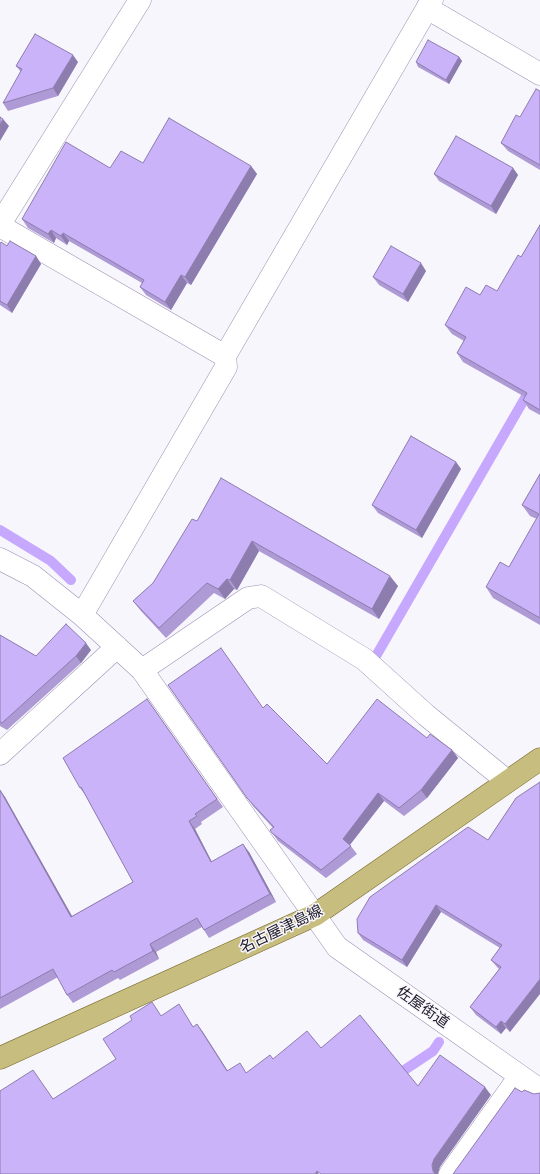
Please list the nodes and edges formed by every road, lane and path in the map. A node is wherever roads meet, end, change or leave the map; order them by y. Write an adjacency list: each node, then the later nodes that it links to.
1 (140, 0): 4 (street)
2 (429, 4): 3 (street); 5 (street)
3 (540, 74)
4 (0, 225): 5 (street)
5 (225, 356): 7 (street)
6 (0, 559): 7 (street, 佐屋街道)
7 (82, 615): 8 (street, 佐屋街道)
8 (117, 647): 9 (street, 佐屋街道); 10 (street)
9 (142, 670): 12 (street); 13 (street, 佐屋街道)
10 (0, 754)
11 (540, 759): 12 (main road, 名古屋津島線)
12 (508, 781): 13 (main road, 名古屋津島線)
13 (315, 915): 14 (main road, 名古屋津島線); 15 (street, 佐屋街道)
14 (0, 1058)
15 (520, 1076): 16 (street, 佐屋街道); 17 (street)
16 (540, 1090)
17 (450, 1174)

